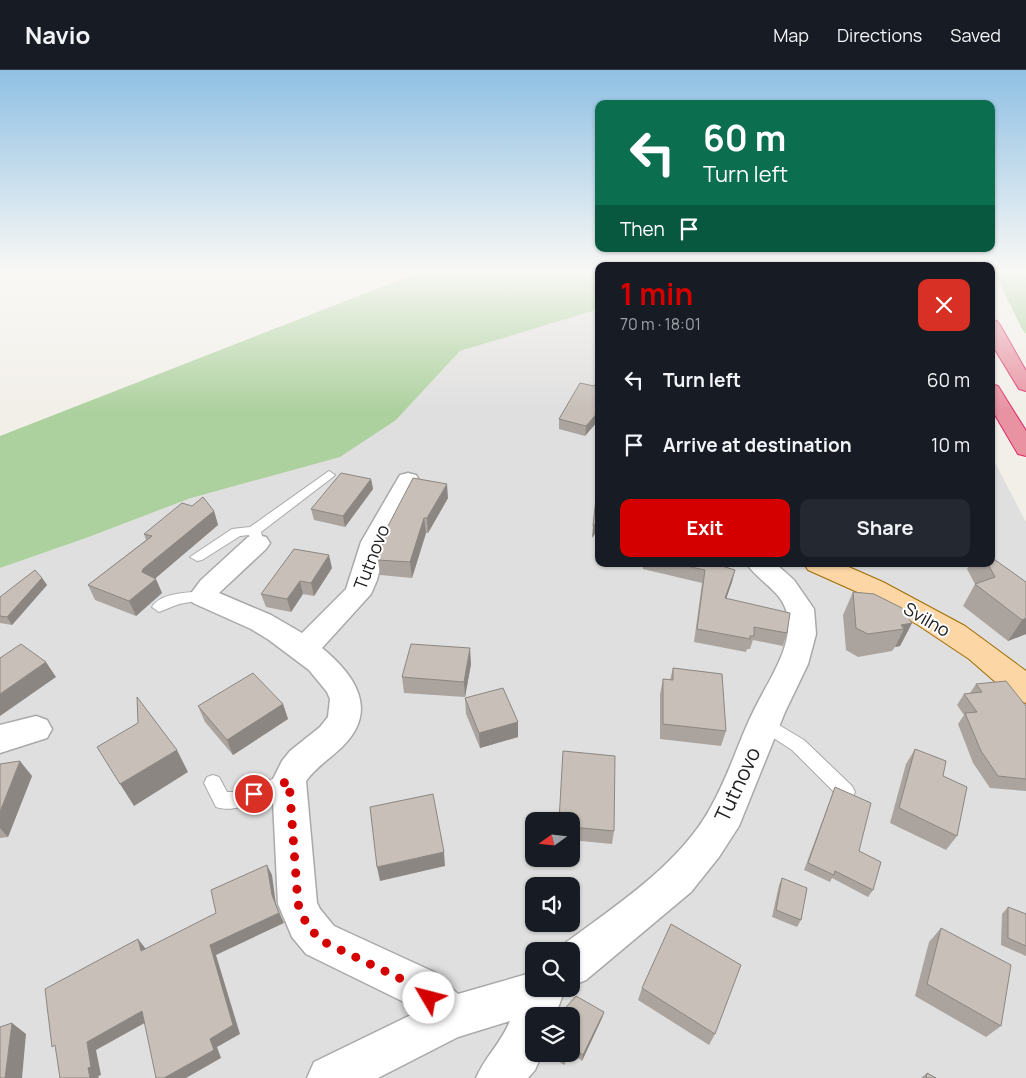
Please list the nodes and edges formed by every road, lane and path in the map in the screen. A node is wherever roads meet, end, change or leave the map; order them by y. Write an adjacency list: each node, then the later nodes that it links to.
1 (995, 333): 2 (highway)
2 (1026, 385)
3 (995, 397): 4 (highway)
4 (1026, 449)
5 (329, 475): 7 (lane)
6 (408, 480): 13 (street, Tutnovo)
7 (255, 537): 8 (lane); 11 (street)
8 (197, 558)
9 (763, 567): 15 (street, Tutnovo)
10 (828, 567): 14 (main road, Svilno)
11 (203, 596): 12 (lane); 13 (street)
12 (159, 607)
13 (304, 649): 18 (street)
14 (1026, 690)
15 (764, 723): 20 (lane); 21 (street, Tutnovo)
16 (36, 729): 17 (street)
17 (0, 739)
18 (289, 781): 19 (lane); 24 (street)
19 (213, 783)
20 (846, 792)
21 (580, 959)
22 (525, 991): 24 (street, Tutnovo)
23 (546, 997): 26 (street)
24 (451, 1018): 25 (street, Tutnovo)
25 (330, 1078)
26 (499, 1078)

